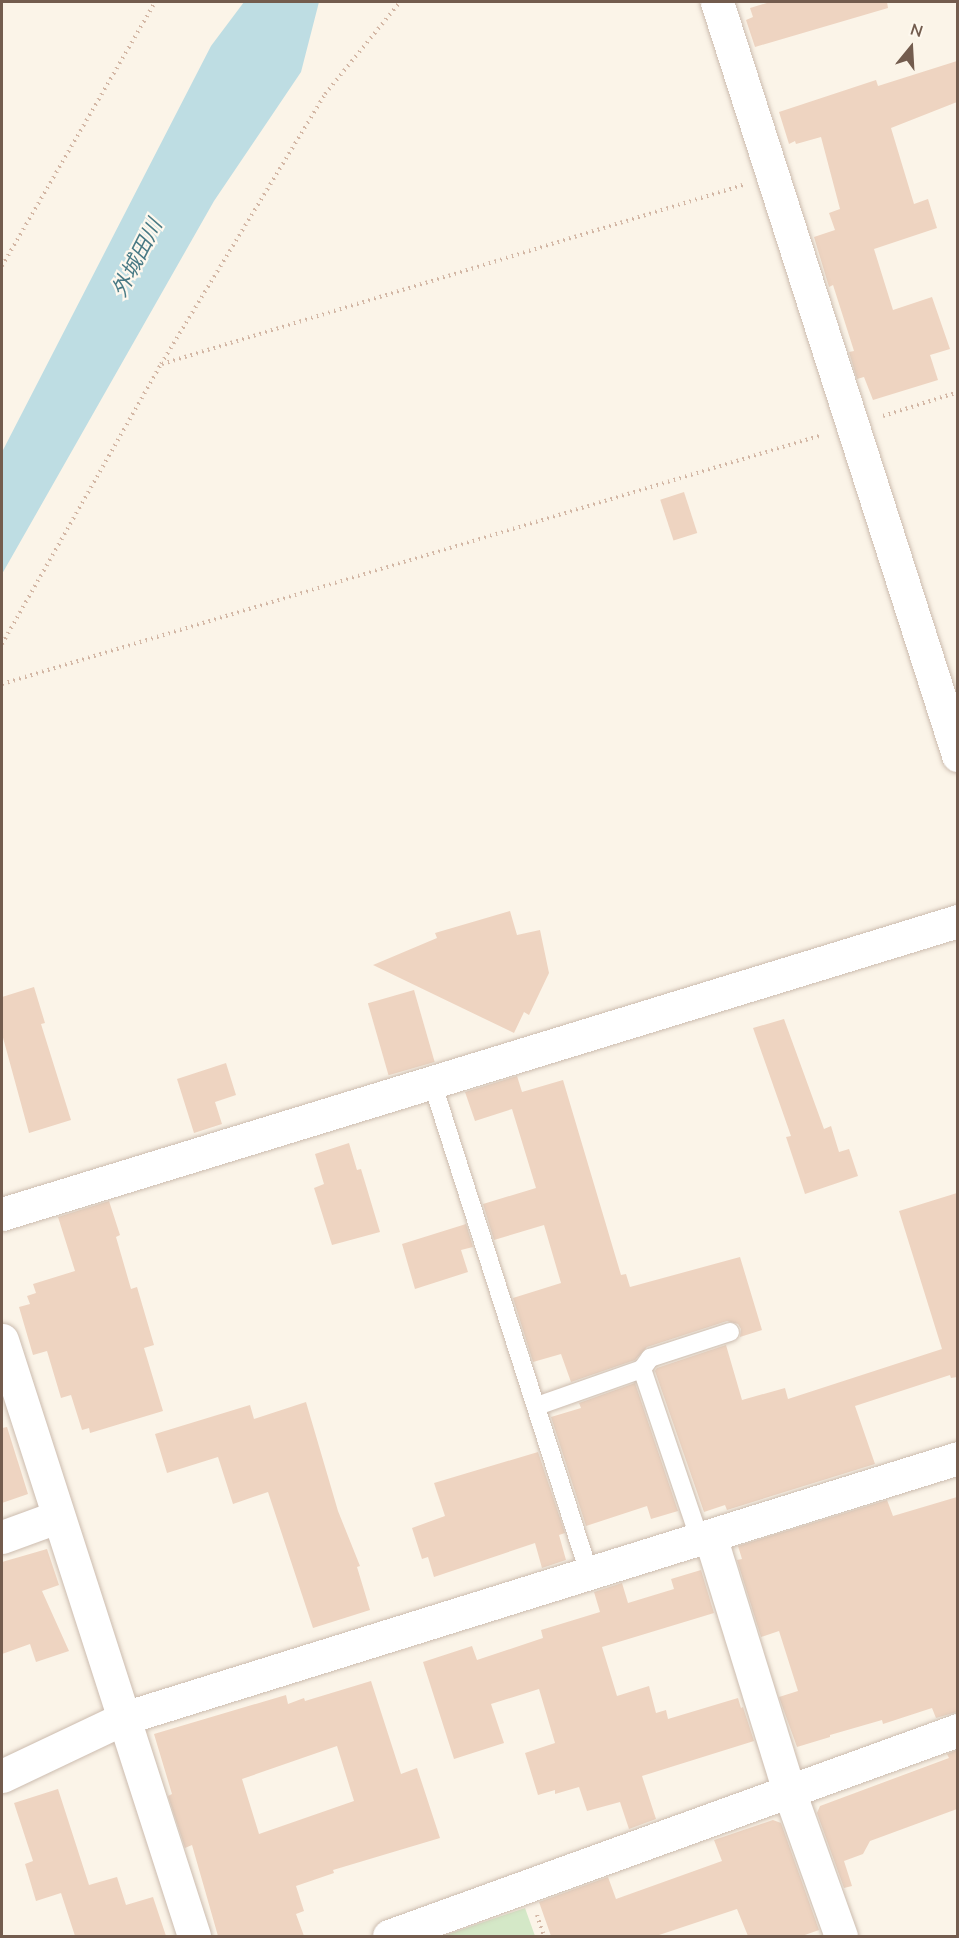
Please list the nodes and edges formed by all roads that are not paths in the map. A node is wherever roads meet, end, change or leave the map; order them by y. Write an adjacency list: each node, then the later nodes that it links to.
1 (717, 2): 2 (street)
2 (957, 755)
3 (957, 921): 4 (street)
4 (432, 1082): 5 (street); 9 (lane)
5 (2, 1214)
6 (730, 1332): 8 (lane)
7 (2, 1340): 11 (street)
8 (642, 1369): 9 (lane); 13 (lane)
9 (537, 1406): 14 (lane)
10 (957, 1458): 13 (street)
11 (57, 1516): 12 (street); 15 (street)
12 (2, 1537)
13 (705, 1538): 14 (street); 18 (street)
14 (590, 1573): 15 (street)
15 (124, 1718): 17 (street); 19 (street)
16 (957, 1730): 18 (street)
17 (2, 1776)
18 (789, 1791): 20 (street); 21 (street)
19 (194, 1936)
20 (389, 1936)
21 (842, 1936)

